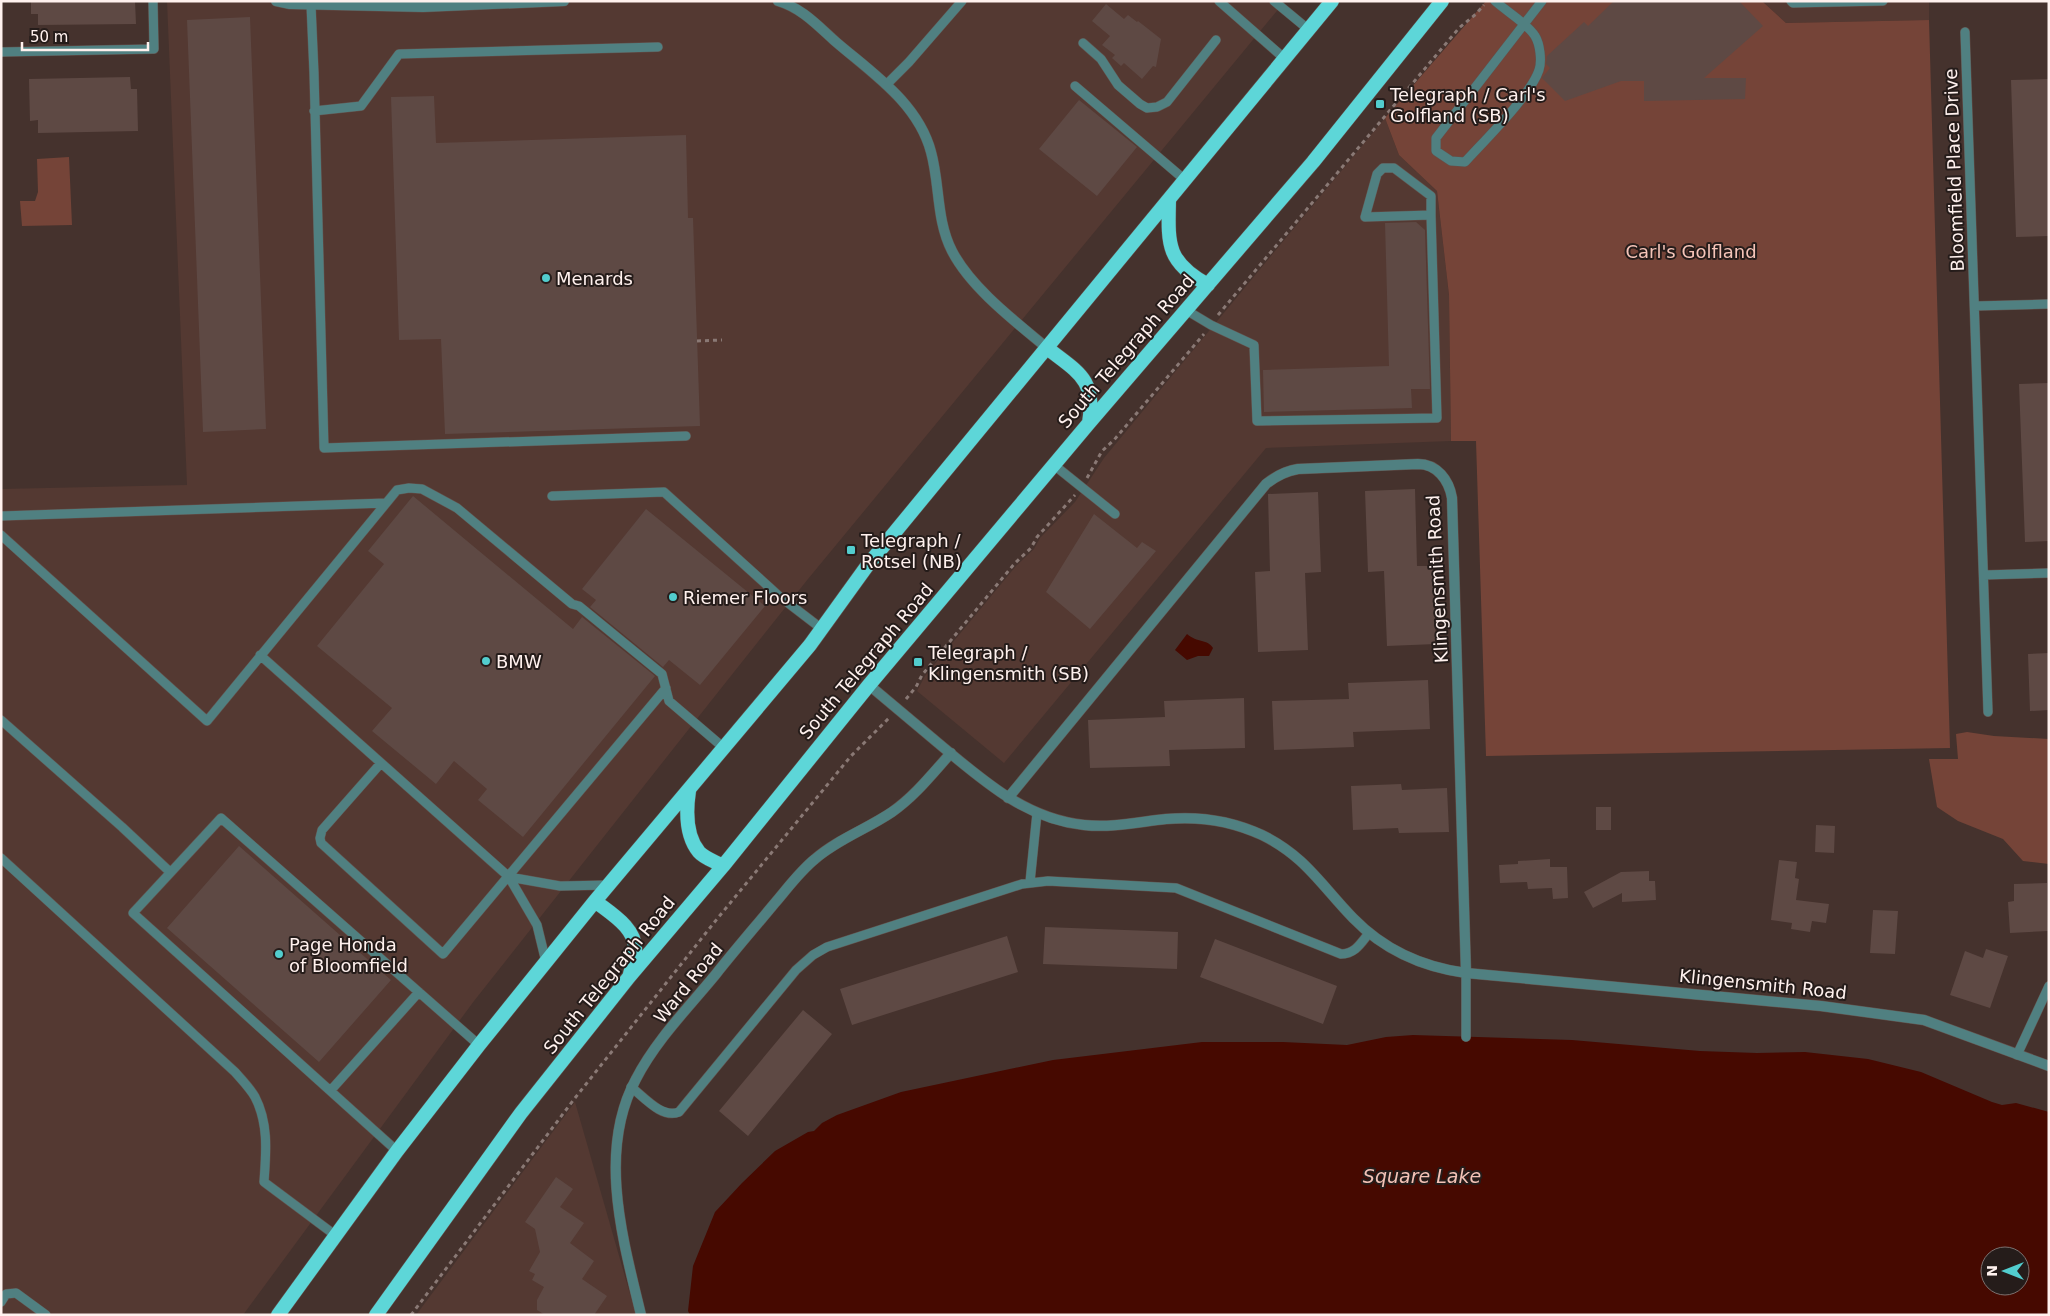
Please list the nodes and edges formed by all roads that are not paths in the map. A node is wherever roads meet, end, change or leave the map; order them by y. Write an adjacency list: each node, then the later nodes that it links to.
1 (153, 1): 21 (lane)
2 (276, 1): 14 (street)
3 (564, 1): 14 (street)
4 (778, 1): 23 (street)
5 (962, 1): 23 (lane)
6 (1219, 1): 22 (lane)
7 (1274, 1): 16 (lane)
8 (1332, 1): 16 (highway)
9 (1442, 1): 29 (highway, South Telegraph Road)
10 (1494, 1): 15 (lane)
11 (1542, 1): 15 (lane)
12 (1791, 1): 13 (lane)
13 (1883, 1)
14 (311, 5): 25 (lane)
15 (1523, 24): 15 (lane)
16 (1309, 30): 22 (highway)
17 (1965, 32): 31 (lane, Bloomfield Place Drive)
18 (1216, 40): 19 (lane)
19 (1083, 43)
20 (658, 47): 25 (lane)
21 (1, 52)
22 (1285, 59): 26 (highway)
23 (887, 84): 33 (street)
24 (1075, 86): 26 (lane)
25 (314, 111): 35 (lane)
26 (1185, 180): 27 (highway)
27 (1169, 200): 29 (highway); 33 (highway)
28 (1431, 215): 28 (lane); 32 (lane)
29 (1208, 284): 32 (highway, South Telegraph Road)
30 (2049, 304): 31 (lane)
31 (1974, 306): 43 (lane, Bloomfield Place Drive)
32 (1186, 310): 34 (highway, South Telegraph Road)
33 (1048, 348): 34 (highway); 44 (highway)
34 (1089, 423): 36 (highway, South Telegraph Road)
35 (686, 436)
36 (1054, 465): 39 (lane); 46 (highway, South Telegraph Road)
37 (552, 496): 44 (lane)
38 (386, 503): 40 (lane); 45 (lane); 47 (lane)
39 (1115, 514)
40 (1, 516)
41 (1, 535): 45 (lane)
42 (2049, 573): 43 (lane)
43 (1984, 575): 48 (lane, Bloomfield Place Drive)
44 (822, 629): 50 (highway)
45 (260, 655): 52 (lane)
46 (869, 685): 51 (street, Klingensmith Road); 57 (highway, South Telegraph Road)
47 (666, 688): 50 (lane); 59 (lane)
48 (1988, 712)
49 (1, 720): 58 (lane)
50 (724, 748): 53 (highway)
51 (951, 754): 54 (street, Klingensmith Road); 73 (street, Ward Road)
52 (381, 763): 59 (lane); 59 (lane)
53 (689, 790): 57 (highway); 61 (highway)
54 (1008, 798): 55 (street, Klingensmith Road); 65 (street, Klingensmith Road)
55 (1036, 813): 60 (lane); 63 (street, Klingensmith Road)
56 (1, 858): 76 (lane)
57 (723, 866): 66 (highway, South Telegraph Road)
58 (170, 872): 68 (lane); 74 (lane)
59 (509, 877): 61 (lane); 64 (lane)
60 (1030, 882): 63 (lane); 73 (lane)
61 (608, 885): 62 (highway)
62 (595, 901): 64 (highway); 66 (highway)
63 (1369, 933): 65 (street, Klingensmith Road)
64 (546, 962): 70 (highway)
65 (1466, 973): 69 (lane); 71 (street, Klingensmith Road)
66 (629, 977): 80 (highway, South Telegraph Road)
67 (2049, 986): 71 (lane)
68 (419, 992): 70 (lane); 74 (lane)
69 (1466, 1037)
70 (479, 1045): 75 (highway)
71 (2017, 1055): 72 (street, Klingensmith Road)
72 (2049, 1066)
73 (631, 1088): 81 (street, Ward Road)
74 (331, 1090): 75 (lane)
75 (397, 1151): 76 (highway)
76 (335, 1235): 79 (highway)
77 (1, 1302): 78 (lane)
78 (46, 1315)
79 (278, 1315)
80 (376, 1315)
81 (641, 1315)

